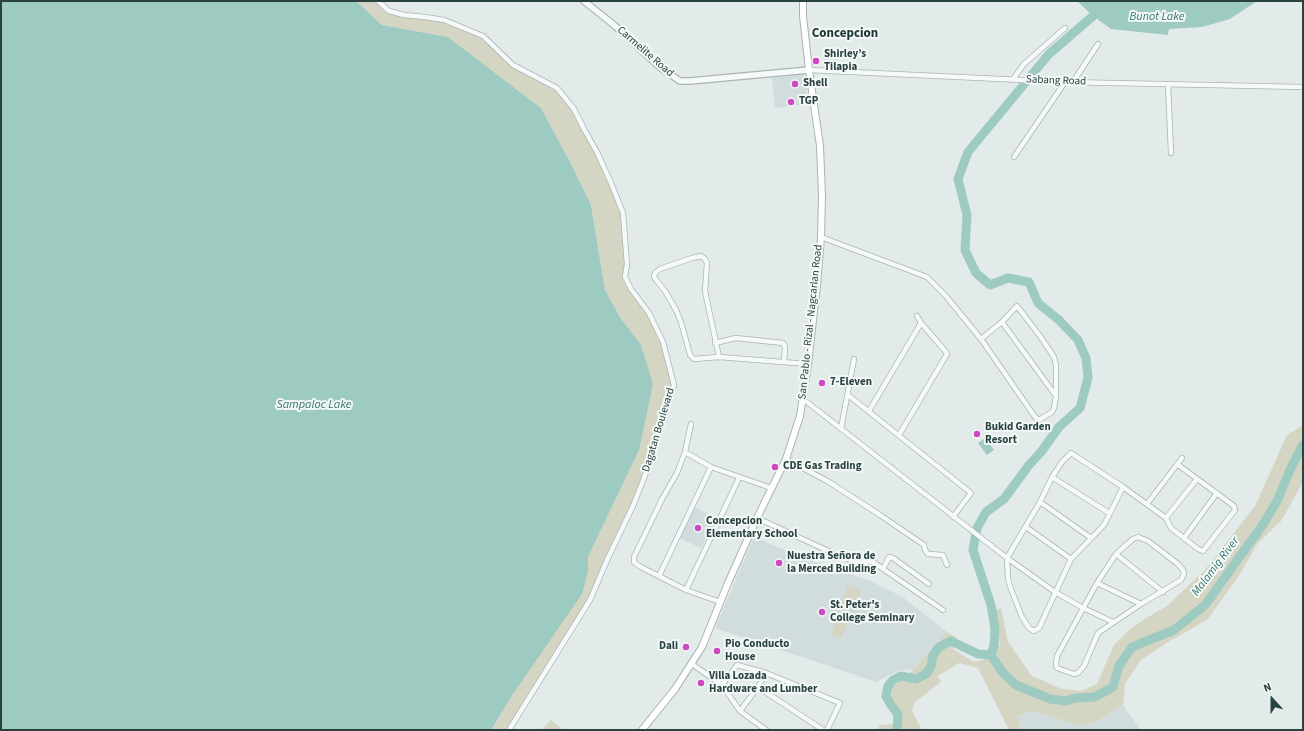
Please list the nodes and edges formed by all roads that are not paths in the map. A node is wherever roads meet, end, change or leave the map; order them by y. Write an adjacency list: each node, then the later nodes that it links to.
1 (378, 1): 72 (street, Dagatan Boulevard)
2 (584, 1): 6 (street, Carmelite Road)
3 (802, 1): 6 (main road, San Pablo - Rizal - Nagcarlan Road)
4 (1065, 28): 7 (street)
5 (1098, 44): 9 (street)
6 (809, 70): 7 (street, Sabang Road); 14 (main road, San Pablo - Rizal - Nagcarlan Road)
7 (1014, 79): 8 (street, Sabang Road)
8 (1065, 82): 9 (street, Sabang Road); 13 (street)
9 (1073, 82): 10 (street, Sabang Road)
10 (1168, 84): 11 (street, Sabang Road); 12 (street)
11 (1303, 86)
12 (1171, 153)
13 (1014, 157)
14 (821, 237): 18 (street); 23 (main road, San Pablo - Rizal - Nagcarlan Road)
15 (917, 316): 17 (street)
16 (1002, 322): 18 (street); 25 (street); 25 (street)
17 (921, 323): 27 (street); 30 (street)
18 (981, 339): 25 (street)
19 (715, 343): 20 (street); 20 (street); 22 (street)
20 (719, 357): 22 (street)
21 (854, 358): 24 (street)
22 (784, 362): 23 (street)
23 (808, 364): 26 (main road, San Pablo - Rizal - Nagcarlan Road)
24 (848, 396): 27 (street); 29 (street)
25 (1056, 396)
26 (803, 399): 29 (street); 32 (main road, San Pablo - Rizal - Nagcarlan Road)
27 (869, 411): 30 (street)
28 (691, 424): 31 (street)
29 (842, 429): 45 (street)
30 (899, 435): 45 (street)
31 (685, 452): 35 (street); 56 (street)
32 (786, 458): 40 (main road, San Pablo - Rizal - Nagcarlan Road); 54 (street)
33 (1182, 458): 34 (street)
34 (1177, 464): 38 (street); 43 (street)
35 (711, 467): 37 (street); 56 (street)
36 (1052, 477): 39 (street); 42 (street); 44 (street)
37 (739, 478): 40 (street); 59 (street)
38 (1197, 479): 41 (street); 47 (street)
39 (1123, 487): 43 (street); 44 (street)
40 (771, 488): 46 (main road, San Pablo - Rizal - Nagcarlan Road)
41 (1217, 493): 50 (street); 50 (street)
42 (1040, 502): 48 (street); 49 (street)
43 (1146, 504): 47 (street)
44 (1109, 513): 49 (street)
45 (953, 517): 52 (street)
46 (757, 518): 55 (street); 62 (main road, San Pablo - Rizal - Nagcarlan Road)
47 (1166, 518): 50 (street)
48 (1026, 527): 52 (street); 53 (street)
49 (1091, 538): 53 (street)
50 (1184, 538)
51 (1116, 554): 57 (street); 61 (street); 61 (street)
52 (1007, 558): 60 (street); 60 (street)
53 (1071, 559): 60 (street)
54 (947, 565)
55 (883, 569): 58 (street); 65 (street)
56 (659, 576): 59 (street)
57 (1097, 583): 63 (street); 64 (street)
58 (929, 584)
59 (686, 590): 62 (street)
60 (1055, 592): 64 (street)
61 (1163, 592): 63 (street)
62 (720, 602): 67 (main road, San Pablo - Rizal - Nagcarlan Road)
63 (1141, 604): 66 (street)
64 (1083, 608): 66 (street); 66 (street)
65 (943, 610)
66 (1113, 622)
67 (692, 664): 69 (street); 73 (main road, San Pablo - Rizal - Nagcarlan Road)
68 (766, 673): 69 (street); 70 (street); 76 (street)
69 (722, 685): 71 (street)
70 (758, 687): 71 (street); 75 (street)
71 (740, 711): 74 (street)
72 (509, 730)
73 (642, 730)
74 (766, 730)
75 (823, 730)
76 (827, 730)

